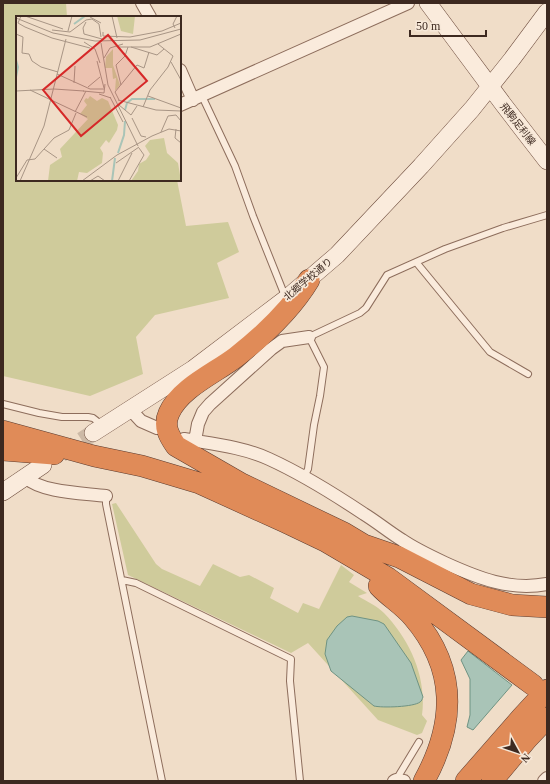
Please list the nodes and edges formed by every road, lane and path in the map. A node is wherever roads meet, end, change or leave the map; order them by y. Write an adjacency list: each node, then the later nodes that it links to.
1 (142, 3): 5 (street)
2 (408, 3): 8 (street)
3 (428, 3): 7 (street, 飛駒足利線)
4 (547, 12): 7 (street)
5 (149, 16)
6 (181, 72): 8 (street)
7 (490, 87): 10 (street, 飛駒足利線); 13 (street, 北郷学校通り)
8 (197, 98): 9 (street); 14 (lane)
9 (181, 105)
10 (547, 161)
11 (547, 215): 12 (lane)
12 (416, 262): 15 (lane); 16 (lane)
13 (309, 280): 14 (street, 北郷学校通り); 28 (highway)
14 (288, 297): 18 (street, 北郷学校通り)
15 (309, 337): 27 (lane); 27 (street)
16 (528, 374)
17 (3, 404): 21 (lane)
18 (130, 409): 20 (street); 21 (street, 北郷学校通り)
19 (3, 422): 28 (highway)
20 (158, 428)
21 (98, 430)
22 (3, 431): 24 (highway)
23 (3, 450): 24 (highway)
24 (94, 456): 32 (highway)
25 (43, 465): 26 (street)
26 (25, 477): 29 (street); 30 (street)
27 (304, 477): 34 (street)
28 (242, 484): 31 (highway)
29 (3, 492)
30 (106, 496): 33 (lane)
31 (364, 545): 35 (highway); 36 (highway)
32 (343, 552): 36 (highway); 44 (highway)
33 (122, 580): 42 (lane); 43 (lane)
34 (547, 584)
35 (547, 607)
36 (540, 685): 45 (highway)
37 (547, 718): 46 (highway)
38 (547, 735): 47 (highway)
39 (419, 742): 41 (lane)
40 (547, 778): 48 (street)
41 (398, 780)
42 (162, 781)
43 (300, 781)
44 (424, 781)
45 (466, 781)
46 (492, 781)
47 (504, 781)
48 (544, 781)

